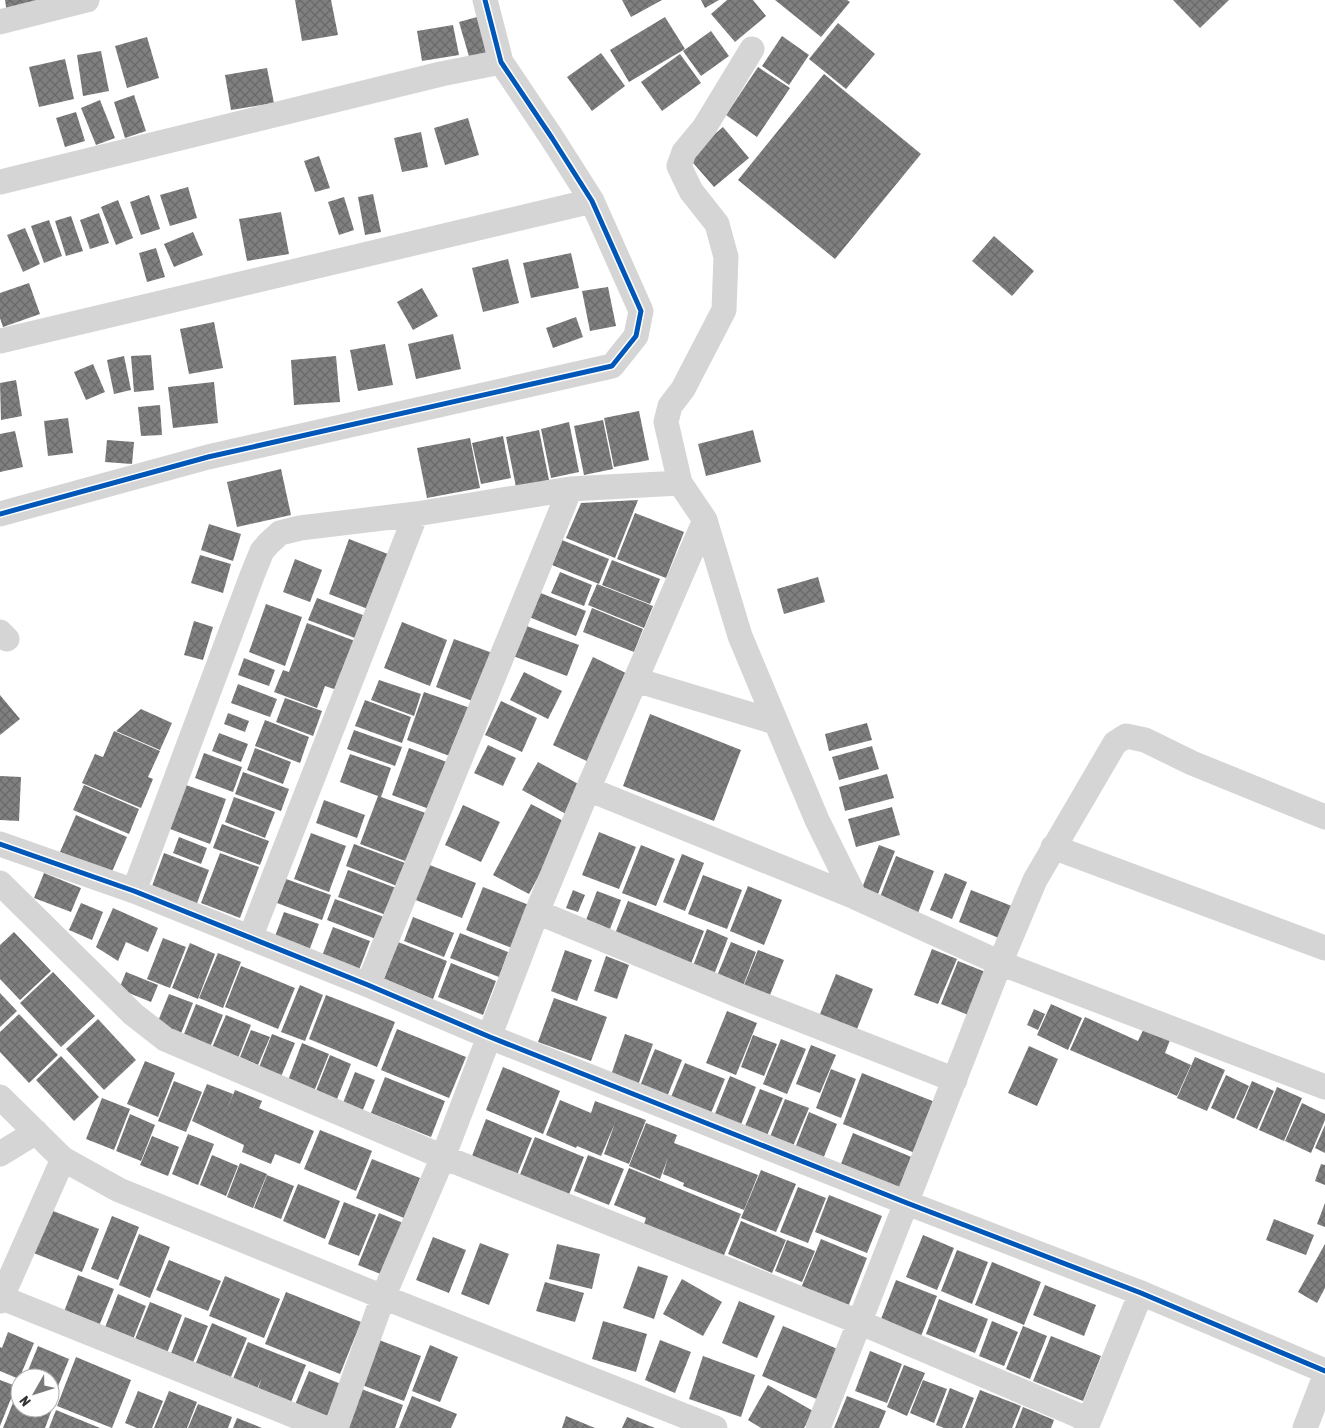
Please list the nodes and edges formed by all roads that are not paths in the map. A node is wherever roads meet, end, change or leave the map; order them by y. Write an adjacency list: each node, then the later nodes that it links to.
1 (87, 0): 3 (street)
2 (485, 0): 5 (street)
3 (0, 22)
4 (752, 49): 9 (street)
5 (501, 62): 6 (street); 7 (street)
6 (0, 182)
7 (592, 201): 8 (street); 11 (street)
8 (0, 341)
9 (680, 483): 10 (street); 13 (street)
10 (570, 489): 12 (street); 27 (street)
11 (0, 514)
12 (416, 514): 21 (street); 24 (street)
13 (705, 520): 14 (street); 15 (street)
14 (636, 680): 15 (street); 16 (street)
15 (775, 722): 22 (street)
16 (588, 790): 22 (street); 23 (street)
17 (1325, 817): 19 (street)
18 (0, 844): 21 (street)
19 (1054, 847): 25 (street); 26 (street)
20 (0, 883): 34 (street)
21 (134, 891): 24 (street)
22 (855, 897): 26 (street)
23 (537, 912): 28 (street); 29 (street)
24 (250, 938): 27 (street)
25 (1325, 948)
26 (1000, 964): 29 (street); 30 (street)
27 (368, 985): 28 (street)
28 (490, 1037): 34 (street); 36 (street)
29 (955, 1080): 36 (street)
30 (1325, 1087)
31 (0, 1097): 32 (street)
32 (36, 1132): 33 (street); 35 (street)
33 (0, 1154)
34 (443, 1157): 38 (street); 40 (street)
35 (63, 1160): 38 (street); 39 (street)
36 (907, 1203): 37 (street); 40 (street)
37 (1141, 1293): 41 (street); 43 (street)
38 (383, 1297): 45 (street); 46 (street)
39 (0, 1298): 44 (street)
40 (859, 1322): 43 (street); 47 (street)
41 (1325, 1370)
42 (1325, 1376): 48 (street)
43 (1088, 1424)
44 (325, 1428)
45 (336, 1428)
46 (715, 1428)
47 (818, 1428)
48 (1305, 1428)

